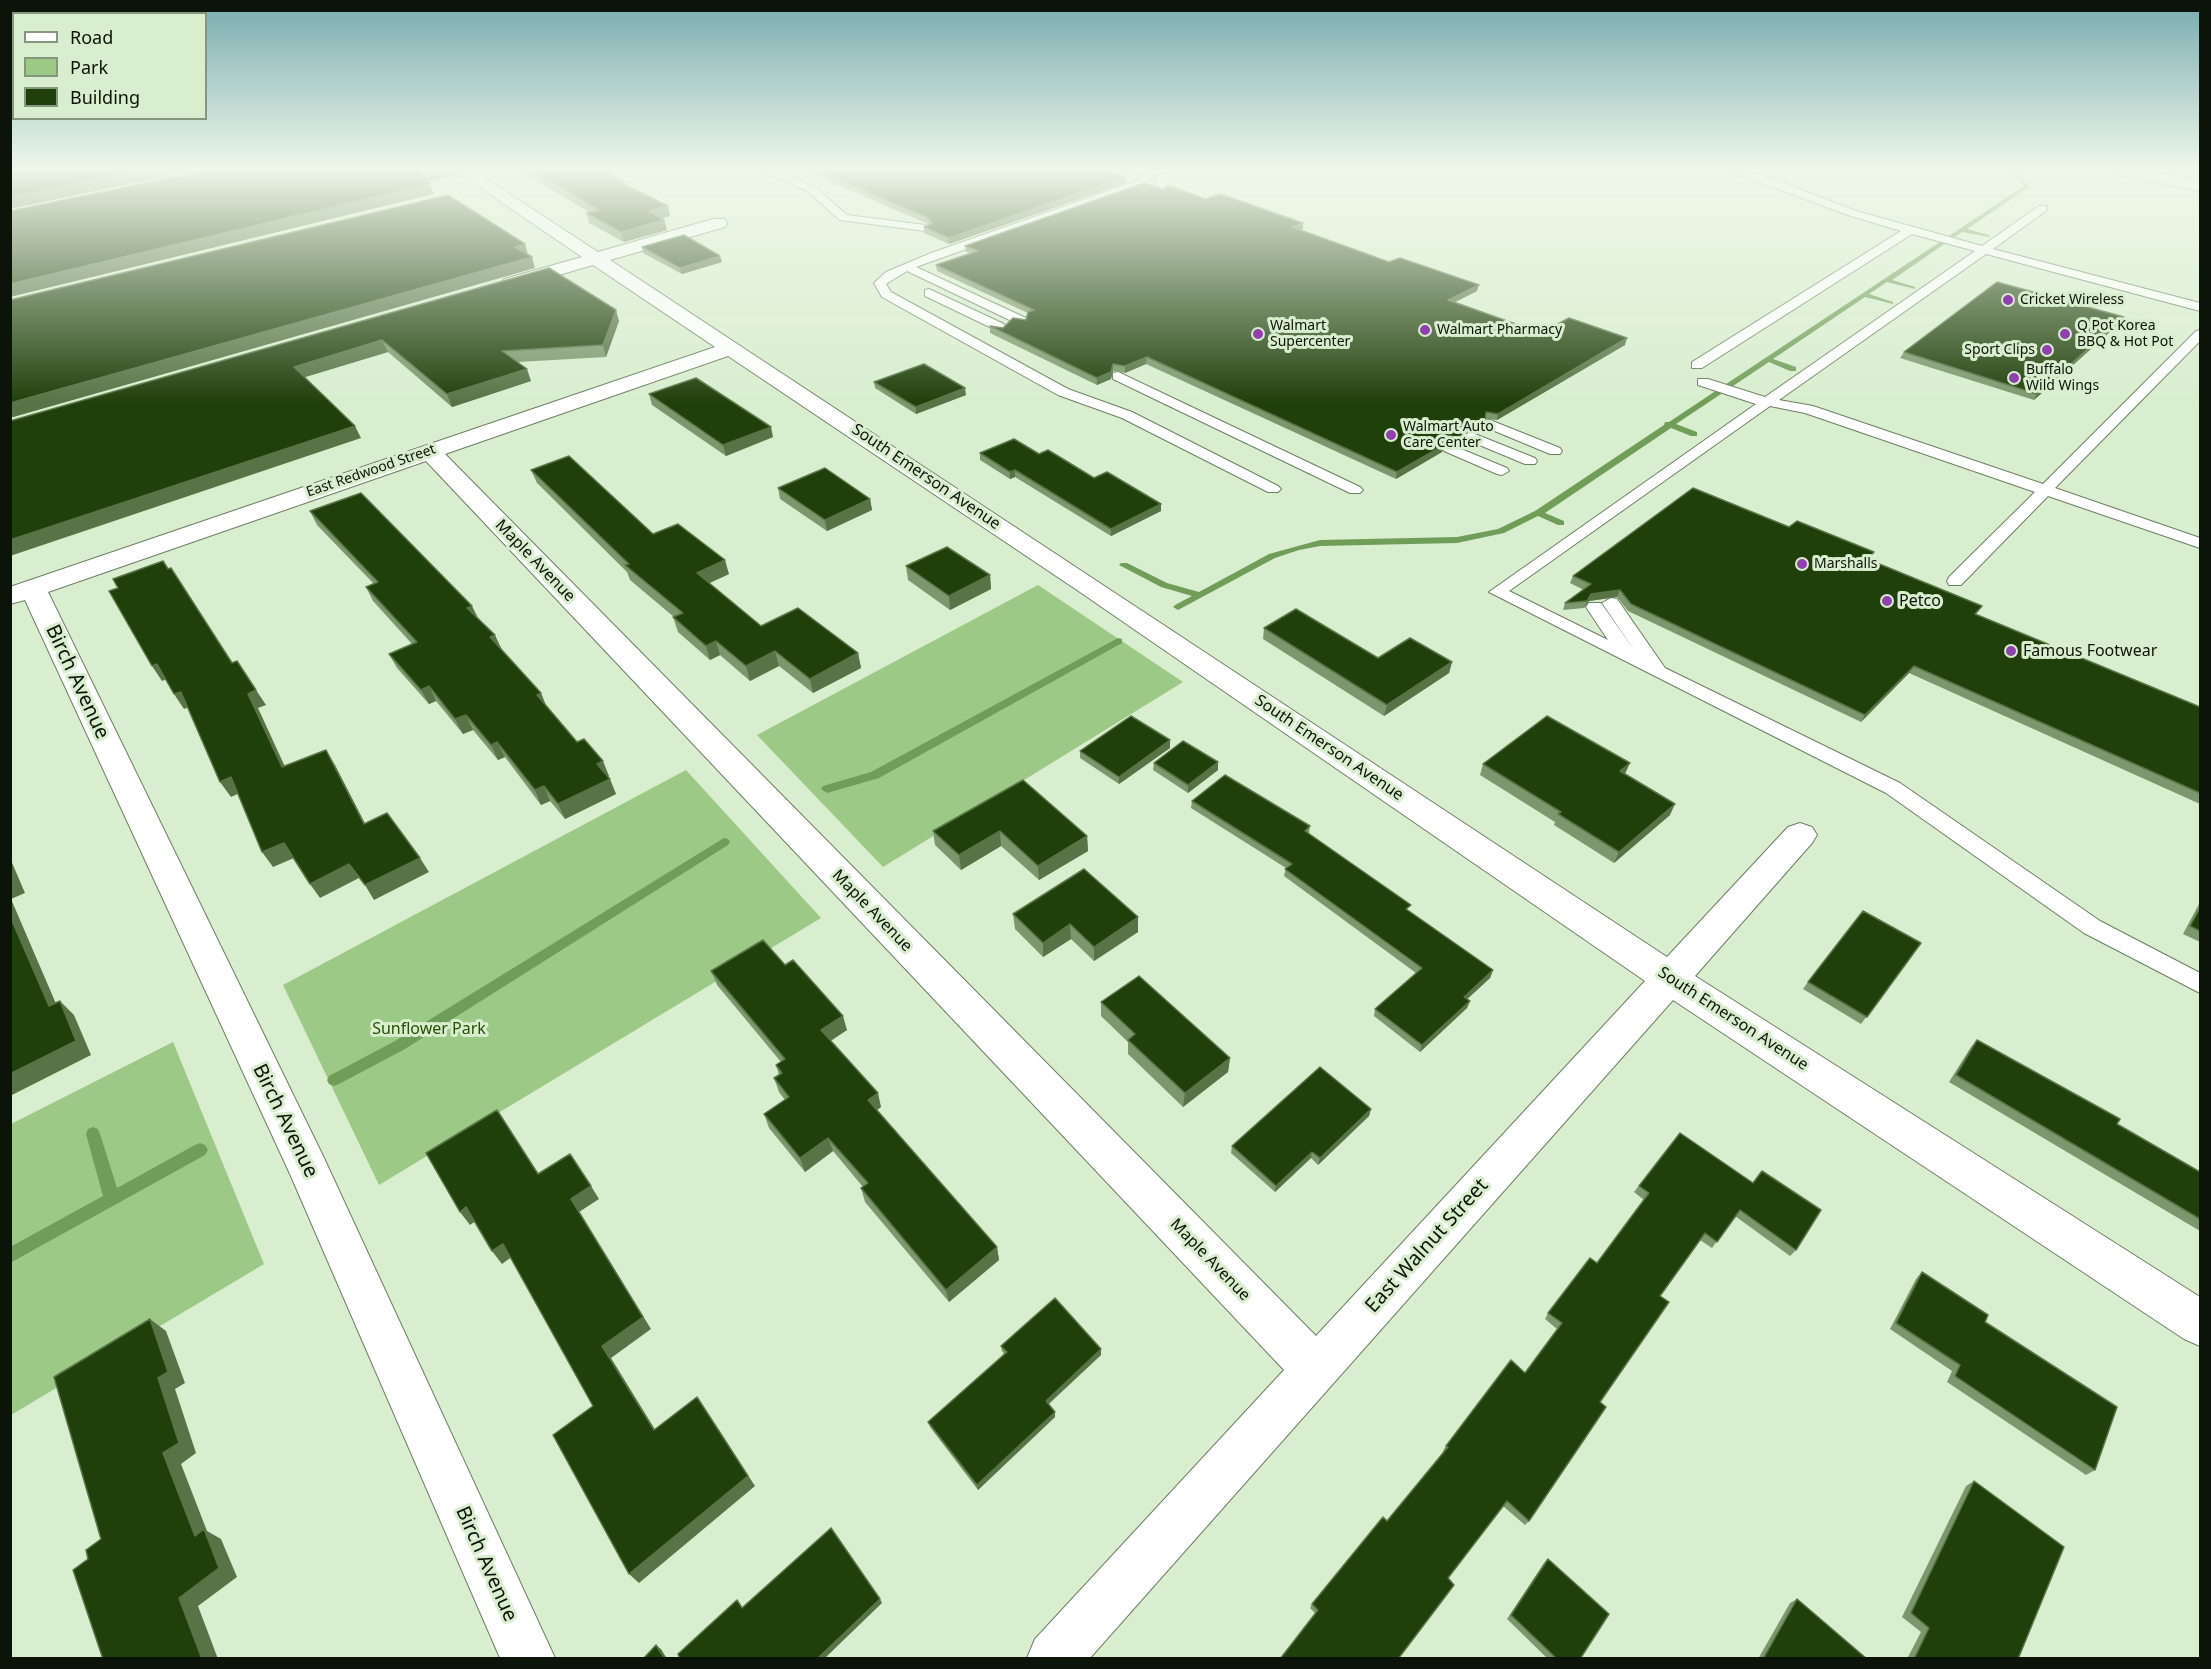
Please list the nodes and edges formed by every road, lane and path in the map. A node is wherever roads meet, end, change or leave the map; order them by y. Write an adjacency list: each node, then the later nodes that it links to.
1 (579, 247): 7 (main road, South Emerson Avenue)
2 (636, 247): 7 (main road)
3 (959, 247): 8 (lane)
4 (1891, 247): 16 (lane)
5 (1974, 247): 6 (lane)
6 (1978, 248): 11 (lane); 19 (lane)
7 (597, 258): 10 (main road); 15 (main road, South Emerson Avenue)
8 (907, 267): 9 (lane); 12 (lane)
9 (890, 274): 13 (lane); 22 (lane)
10 (491, 289)
11 (2200, 307)
12 (1022, 321)
13 (1002, 328)
14 (2200, 334): 24 (lane)
15 (731, 348): 21 (main road, East Redwood Street); 31 (main road, South Emerson Avenue)
16 (1697, 365)
17 (1118, 376): 23 (lane)
18 (1703, 382): 19 (lane)
19 (1767, 401): 24 (lane); 28 (lane)
20 (1464, 439): 20 (lane); 20 (lane)
21 (429, 451): 27 (main road, East Redwood Street); 34 (main road, Maple Avenue)
22 (1273, 489)
23 (1355, 490)
24 (2046, 490): 25 (lane); 26 (lane)
25 (2200, 543)
26 (1955, 581)
27 (22, 592): 35 (main road, Birch Avenue)
28 (1630, 658): 29 (lane); 29 (lane)
29 (1659, 673): 32 (lane)
30 (1800, 835): 31 (main road, East Walnut Street)
31 (1668, 977): 33 (main road, South Emerson Avenue); 34 (main road, East Walnut Street)
32 (2200, 984)
33 (2200, 1323)
34 (1317, 1369): 36 (main road, East Walnut Street)
35 (528, 1659)
36 (1054, 1659)

